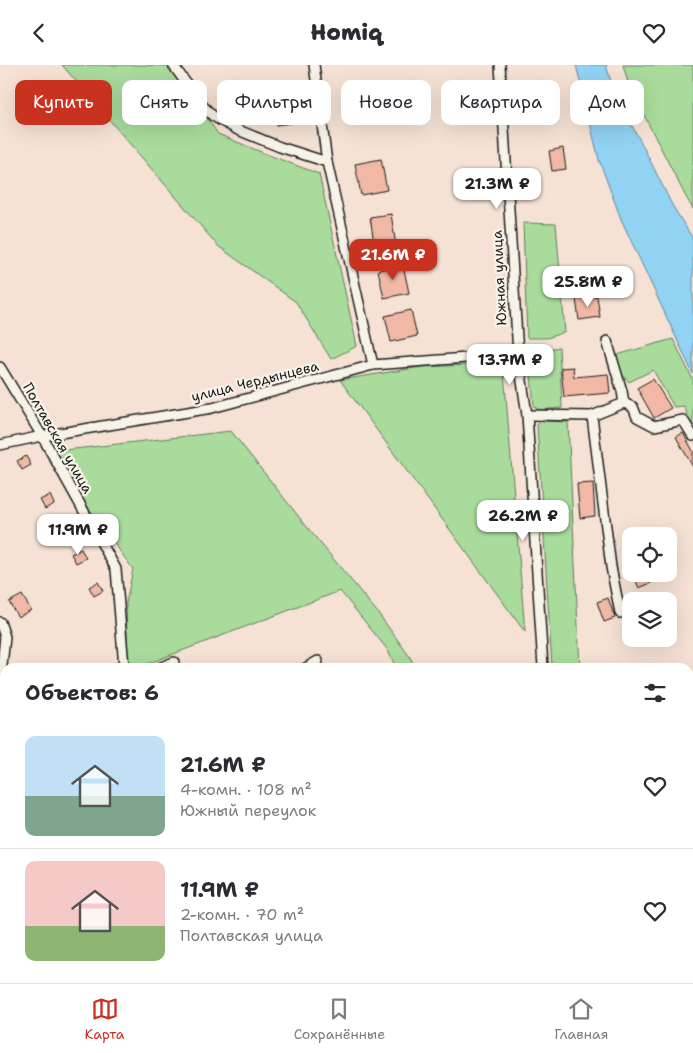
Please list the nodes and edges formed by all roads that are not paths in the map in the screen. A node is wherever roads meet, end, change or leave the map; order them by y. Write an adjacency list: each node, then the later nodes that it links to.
1 (173, 65): 4 (street)
2 (314, 65): 4 (street)
3 (500, 65): 6 (street, Южная улица)
4 (327, 162): 7 (street)
5 (607, 341): 9 (street)
6 (518, 354): 7 (street, улица Чердынцева); 10 (street, Южная улица)
7 (373, 365): 12 (street, улица Чердынцева)
8 (0, 367): 12 (street, Полтавская улица)
9 (624, 403): 11 (street); 13 (street)
10 (527, 415): 11 (street); 21 (street, Южная улица)
11 (592, 416): 15 (street)
12 (42, 436): 14 (street, улица Чердынцева); 19 (street, Полтавская улица)
13 (693, 436)
14 (0, 445)
15 (620, 613)
16 (0, 623): 18 (street)
17 (318, 661): 20 (street)
18 (2, 663)
19 (124, 663)
20 (314, 663)
21 (543, 663)

